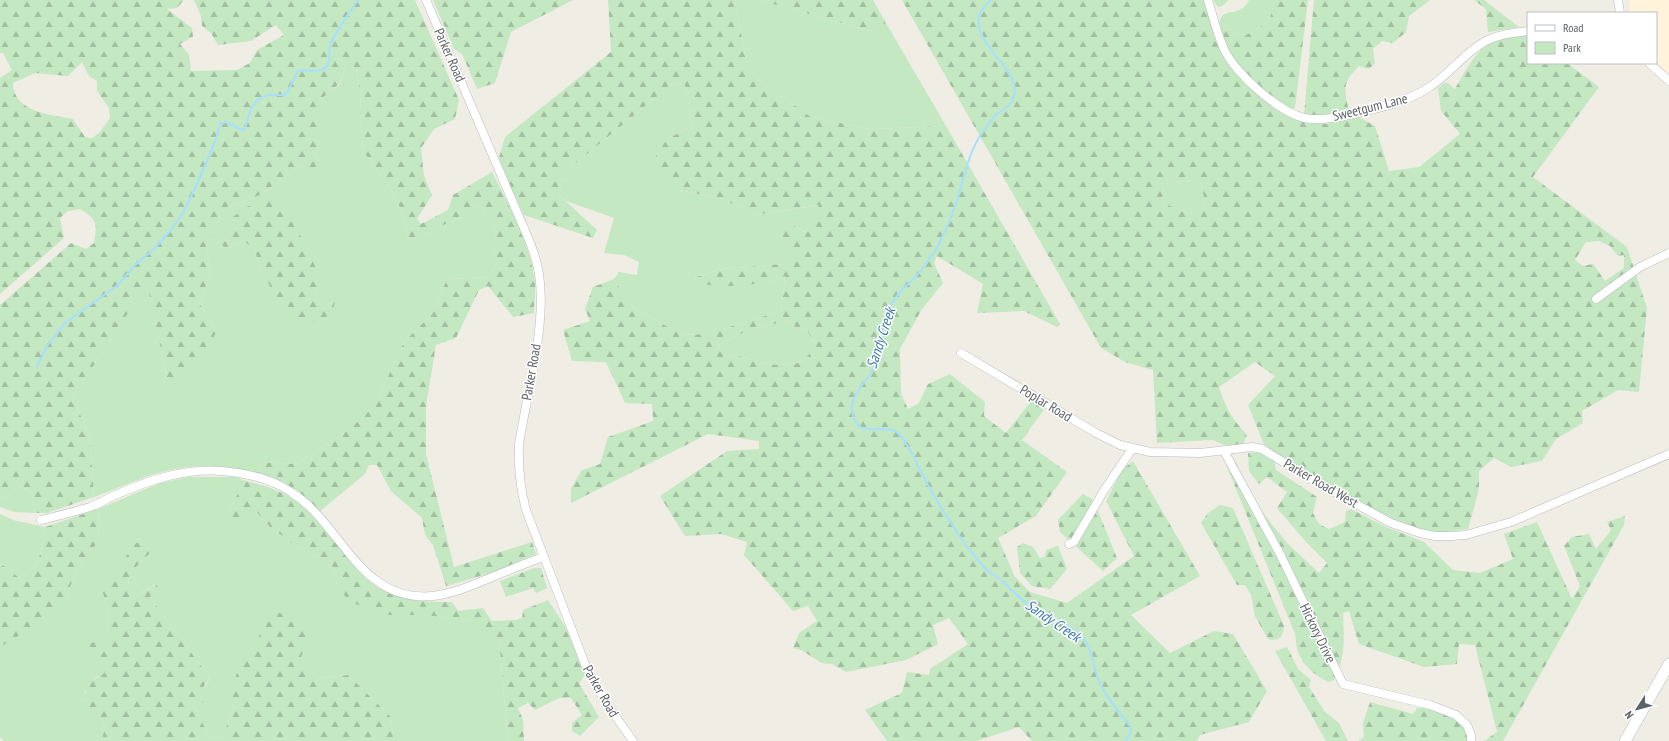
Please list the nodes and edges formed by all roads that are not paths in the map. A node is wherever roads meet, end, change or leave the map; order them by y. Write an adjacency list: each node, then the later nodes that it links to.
1 (426, 0): 16 (street, Parker Road)
2 (1208, 0): 5 (street, Sweetgum Lane)
3 (1618, 0): 4 (street)
4 (1620, 12)
5 (1527, 31)
6 (1650, 64): 7 (street)
7 (1669, 81)
8 (1669, 253): 9 (street)
9 (1596, 299)
10 (961, 353): 11 (street, Poplar Road)
11 (1132, 449): 12 (street, Parker Road West); 15 (street)
12 (1224, 451): 13 (street, Parker Road West); 19 (street, Hickory Drive)
13 (1669, 454)
14 (41, 520): 16 (street)
15 (1069, 544)
16 (543, 557): 18 (street, Parker Road)
17 (1669, 664): 20 (main road)
18 (633, 741)
19 (1471, 741)
20 (1625, 741)

